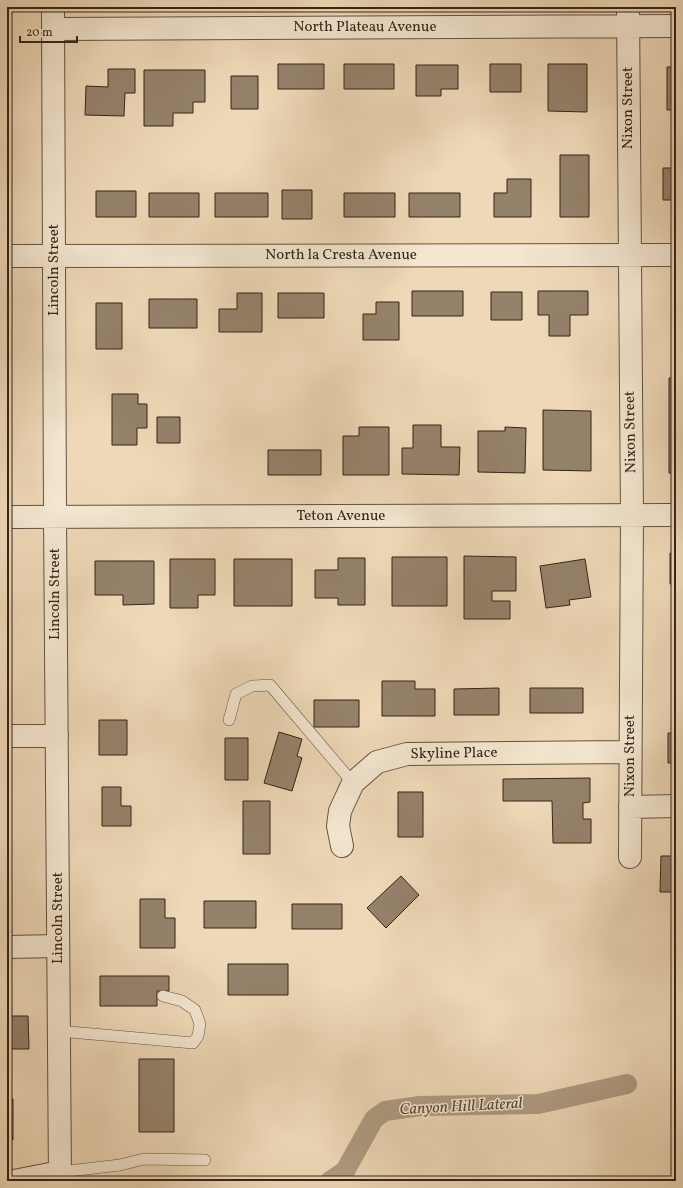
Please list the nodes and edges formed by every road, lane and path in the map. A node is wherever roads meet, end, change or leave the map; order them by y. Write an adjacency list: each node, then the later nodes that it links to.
1 (53, 7): 4 (street, Lincoln Street)
2 (628, 16): 3 (street, North Plateau Avenue); 4 (street, North Plateau Avenue); 6 (street, Nixon Street)
3 (676, 26)
4 (53, 29): 5 (street, Lincoln Street)
5 (54, 255): 6 (street, North la Cresta Avenue); 8 (street, North la Cresta Avenue); 11 (street, Lincoln Street)
6 (629, 255): 7 (street, North la Cresta Avenue); 9 (street, Nixon Street)
7 (676, 255)
8 (7, 256)
9 (632, 515): 10 (street, Teton Avenue); 11 (street, Teton Avenue); 16 (street, Nixon Street)
10 (676, 515)
11 (55, 516): 12 (street, Teton Avenue); 15 (street, Lincoln Street)
12 (7, 517)
13 (229, 720): 17 (lane)
14 (7, 736): 15 (street)
15 (57, 736): 22 (street, Lincoln Street)
16 (630, 752): 17 (street, Skyline Place); 19 (street, Nixon Street)
17 (353, 783): 20 (street, Skyline Place)
18 (676, 806): 19 (street)
19 (630, 807): 21 (street, Nixon Street)
20 (342, 846)
21 (630, 857)
22 (58, 946): 23 (street); 25 (street, Lincoln Street)
23 (7, 947)
24 (163, 996): 25 (lane)
25 (59, 1031): 27 (street, Lincoln Street)
26 (206, 1160): 27 (lane)
27 (60, 1176): 28 (street)
28 (14, 1181)

